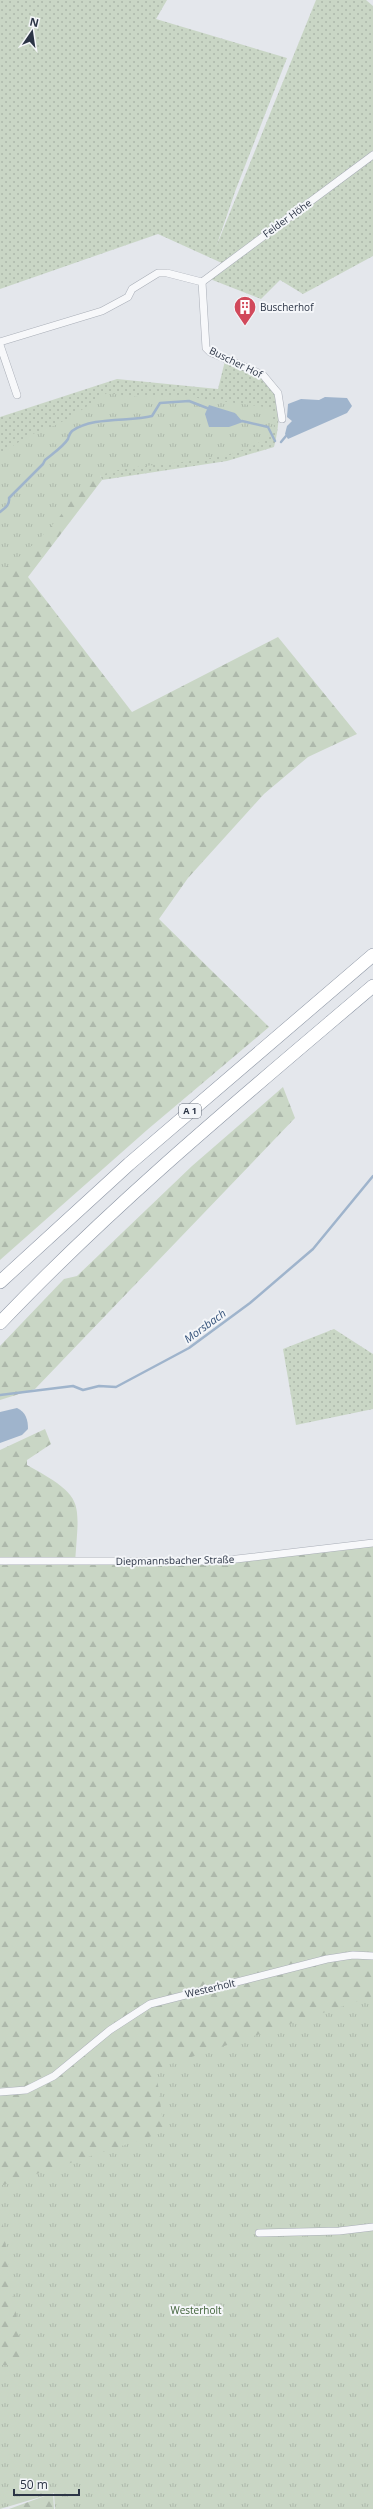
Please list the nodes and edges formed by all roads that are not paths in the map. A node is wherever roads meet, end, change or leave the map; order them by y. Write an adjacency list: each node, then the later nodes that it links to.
1 (373, 155): 2 (street, Felder Höhe)
2 (202, 282): 3 (street); 5 (street, Buscher Hof)
3 (0, 343): 4 (street)
4 (17, 395)
5 (282, 419)
6 (373, 955): 8 (highway, A 1)
7 (373, 986): 9 (highway, A 1)
8 (0, 1282)
9 (0, 1322)
10 (373, 1543): 11 (street, Diepmannsbacher Straße)
11 (0, 1562)
12 (373, 1956): 13 (street, Westerholt)
13 (0, 2092)
14 (373, 2227): 15 (street)
15 (259, 2233)

